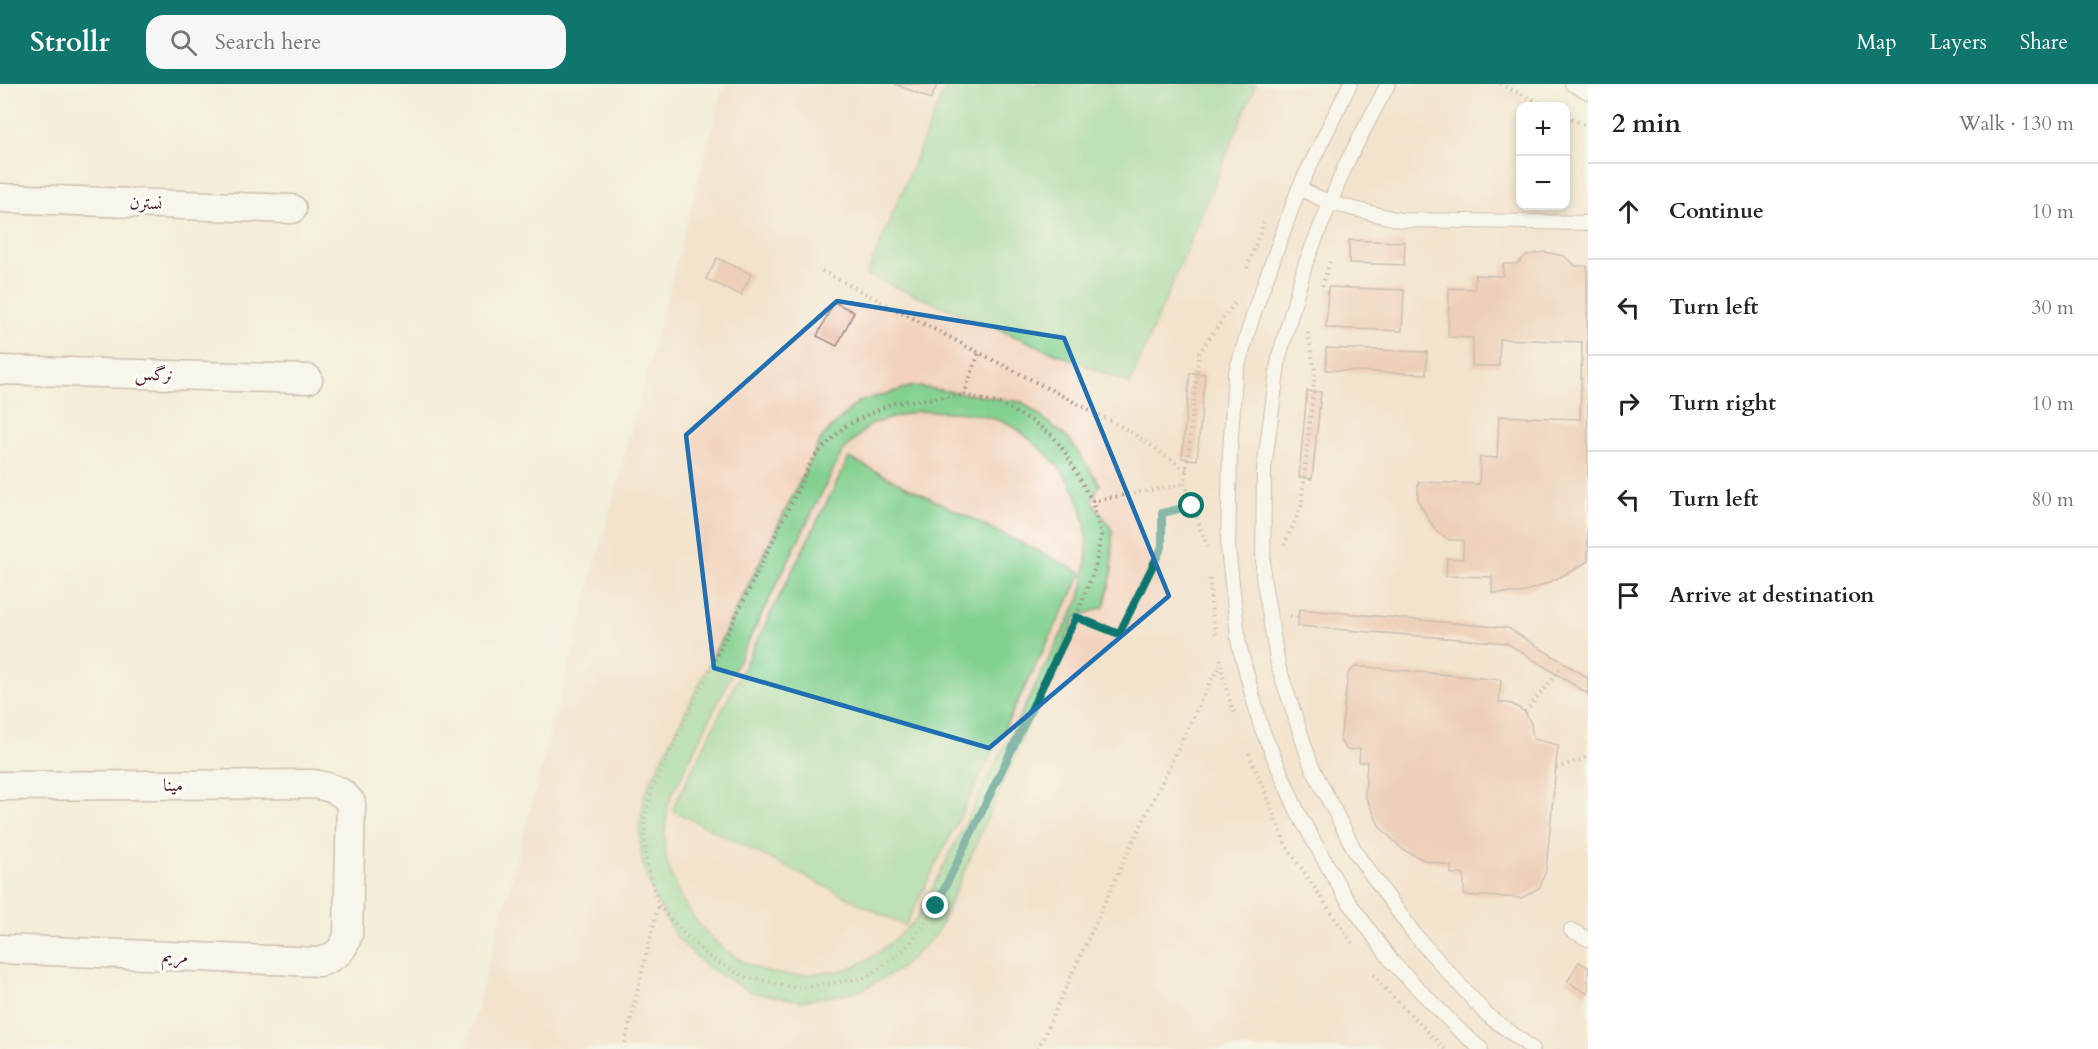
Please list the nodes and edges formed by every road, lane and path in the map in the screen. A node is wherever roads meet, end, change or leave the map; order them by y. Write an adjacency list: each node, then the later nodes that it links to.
1 (1350, 84): 9 (lane)
2 (1388, 84): 11 (lane)
3 (1500, 84): 6 (path)
4 (1572, 84): 5 (lane)
5 (1588, 92)
6 (1538, 102)
7 (1570, 118): 8 (path)
8 (1588, 127)
9 (1299, 188): 11 (lane); 43 (lane)
10 (0, 198): 12 (street, نسترن)
11 (1330, 203): 13 (lane); 44 (lane)
12 (292, 209)
13 (1588, 223)
14 (1333, 252): 16 (path)
15 (822, 271): 18 (path)
16 (1318, 296)
17 (1307, 329): 26 (path)
18 (979, 352): 21 (path); 22 (path)
19 (0, 370): 20 (street, نرگس)
20 (308, 379)
21 (964, 395): 24 (path); 36 (path)
22 (1187, 470)
23 (1185, 484): 24 (path)
24 (1092, 501): 28 (path)
25 (1192, 506): 28 (path)
26 (1282, 549)
27 (1286, 616): 29 (path)
28 (1076, 617): 36 (path)
29 (1298, 617)
30 (1222, 667): 42 (path)
31 (1561, 668): 32 (path)
32 (1525, 712)
33 (1588, 757): 34 (path)
34 (1556, 768)
35 (0, 786): 39 (street, مینا)
36 (658, 905): 41 (path)
37 (1571, 930): 38 (lane)
38 (1588, 939)
39 (345, 946): 40 (street, مریم)
40 (0, 949)
41 (625, 1043)
42 (1038, 1049)
43 (1481, 1049)
44 (1533, 1049)

